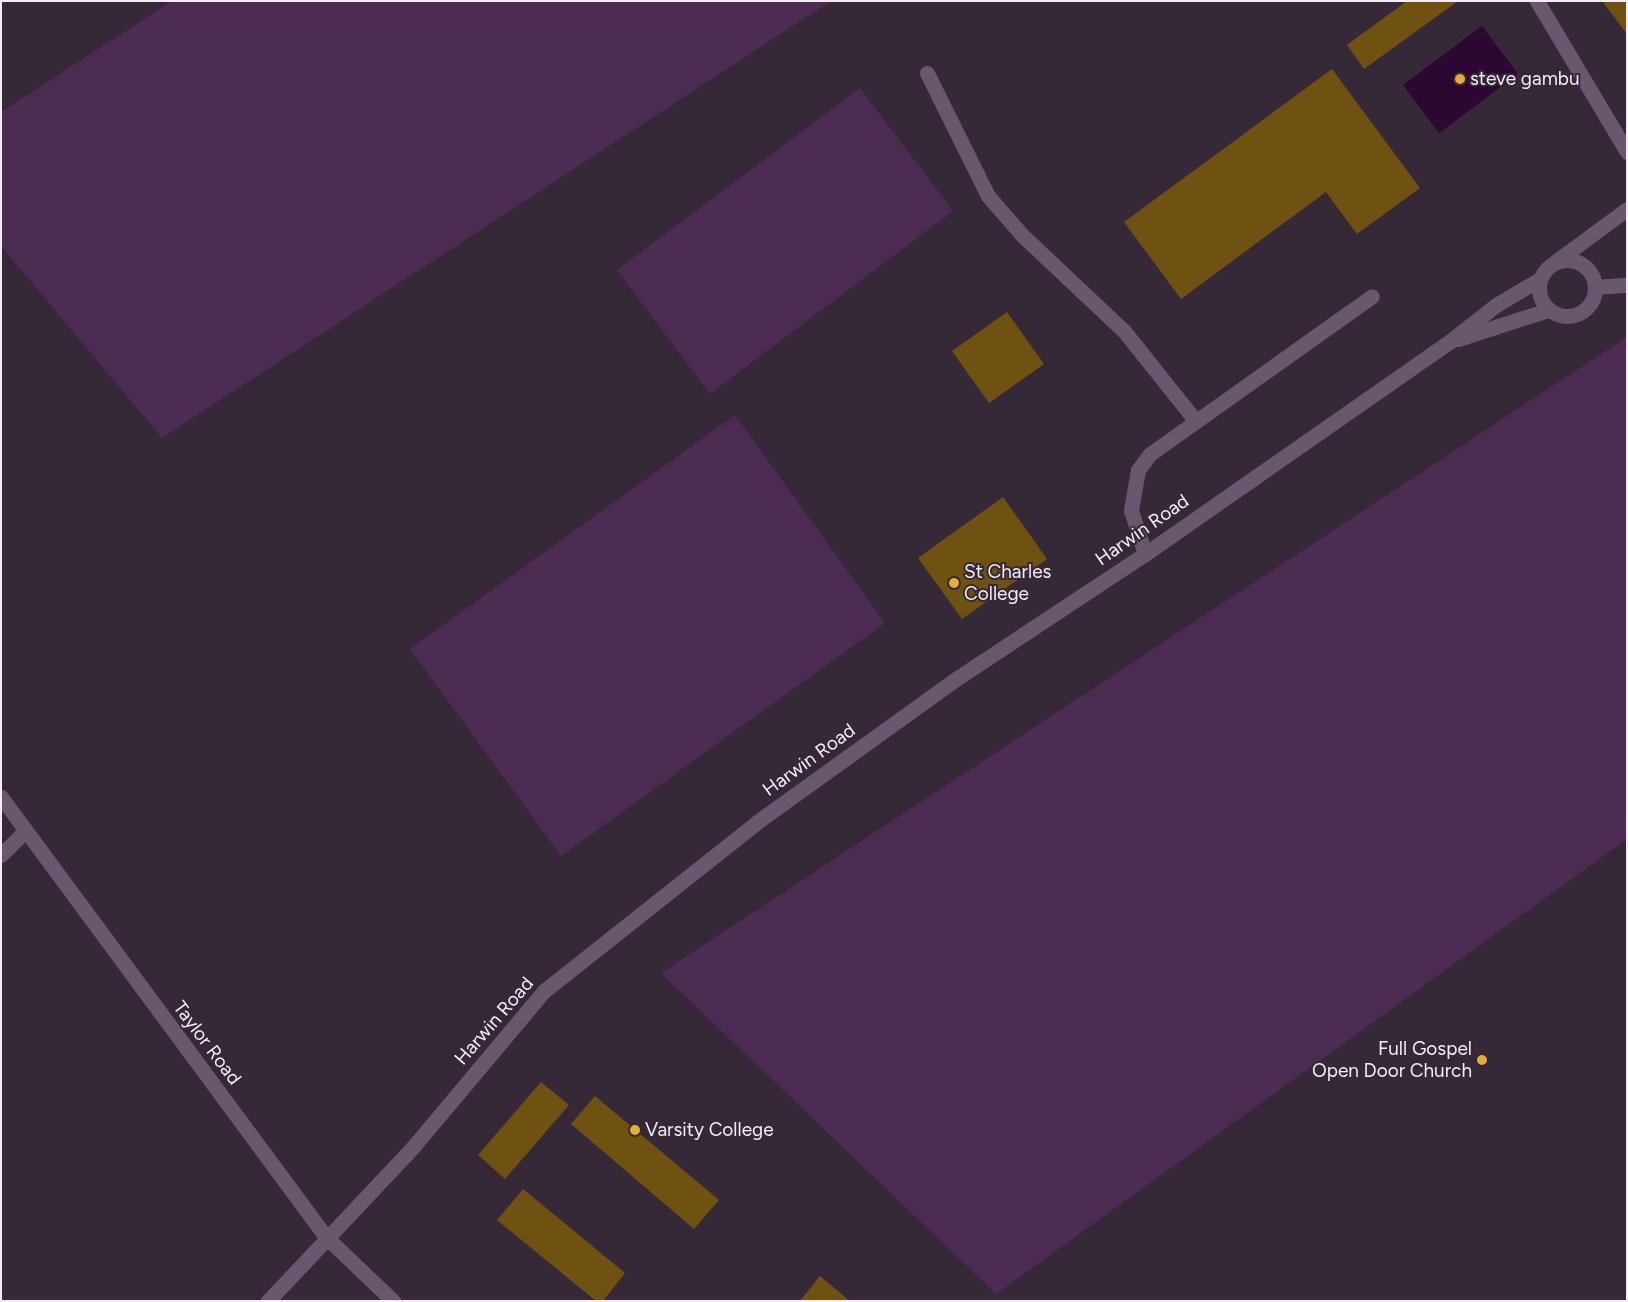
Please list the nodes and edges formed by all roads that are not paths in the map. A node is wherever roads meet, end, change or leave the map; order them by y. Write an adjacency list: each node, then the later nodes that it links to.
1 (1536, 1): 3 (street)
2 (927, 72): 12 (street)
3 (1627, 152)
4 (1627, 209): 5 (street)
5 (1554, 263): 6 (street); 8 (street)
6 (1540, 279): 10 (street); 11 (street, Harwin Road)
7 (1627, 285): 8 (street)
8 (1595, 287): 10 (street)
9 (1372, 296): 12 (street)
10 (1548, 310): 11 (street, Harwin Road)
11 (1449, 342): 13 (street, Harwin Road)
12 (1195, 420): 13 (street)
13 (1144, 554): 17 (street, Harwin Road)
14 (1, 797): 15 (street, Taylor Road)
15 (25, 831): 16 (street); 17 (street, Taylor Road)
16 (1, 855)
17 (326, 1237): 18 (street, Harwin Road); 19 (street, Taylor Road)
18 (268, 1301)
19 (393, 1301)

